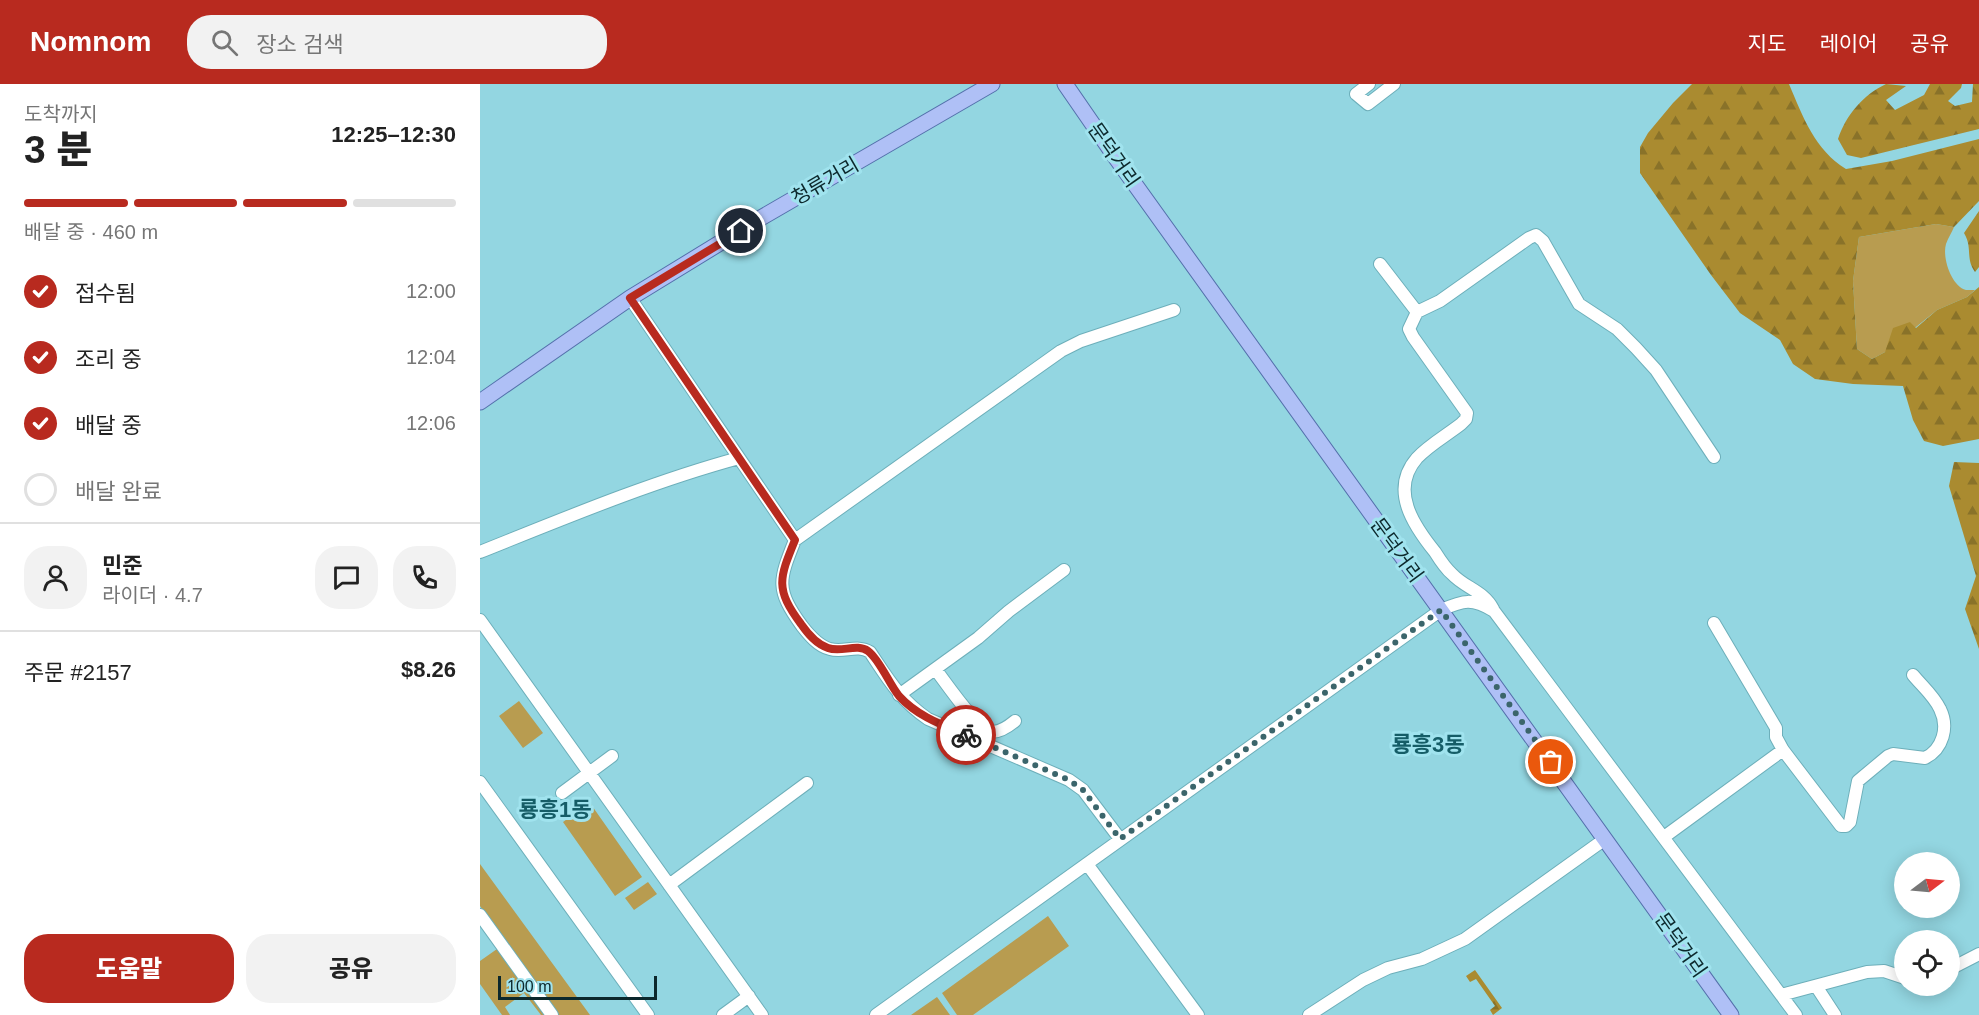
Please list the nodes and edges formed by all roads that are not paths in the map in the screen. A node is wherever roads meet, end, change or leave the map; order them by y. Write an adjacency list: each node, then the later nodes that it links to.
1 (992, 84): 6 (main road, 청류거리)
2 (1065, 84): 15 (main road, 문덕거리)
3 (1369, 84): 4 (street)
4 (1394, 84)
5 (1380, 264): 8 (street)
6 (630, 298): 9 (main road, 청류거리); 11 (street)
7 (1174, 310): 12 (street)
8 (1417, 312): 10 (street); 16 (street)
9 (480, 402)
10 (1714, 457)
11 (739, 458): 12 (street); 13 (street)
12 (795, 540): 21 (street)
13 (480, 552)
14 (1064, 570): 19 (street)
15 (1441, 610): 16 (street); 30 (street); 31 (main road, 문덕거리)
16 (1494, 611): 29 (street)
17 (480, 620): 25 (street)
18 (1714, 623): 23 (street)
19 (936, 670): 21 (street); 22 (street)
20 (1913, 675): 23 (street)
21 (899, 695): 30 (street)
22 (1016, 721)
23 (1783, 750): 29 (street)
24 (612, 756): 25 (street)
25 (588, 774): 28 (street); 33 (street)
26 (480, 782): 42 (street)
27 (807, 783): 33 (street)
28 (562, 793)
29 (1664, 837): 39 (street)
30 (1120, 839): 32 (street)
31 (1605, 839): 47 (street); 48 (main road, 문덕거리)
32 (1087, 864): 45 (street); 46 (street)
33 (669, 885): 40 (street)
34 (480, 915): 41 (street)
35 (1979, 954): 36 (street)
36 (1960, 964)
37 (1894, 974): 38 (street)
38 (1815, 986): 39 (street); 50 (street)
39 (1781, 995): 49 (street)
40 (749, 996): 43 (street); 44 (street)
41 (552, 1015)
42 (648, 1015)
43 (723, 1015)
44 (762, 1015)
45 (876, 1015)
46 (1198, 1015)
47 (1309, 1015)
48 (1731, 1015)
49 (1796, 1015)
50 (1835, 1015)

